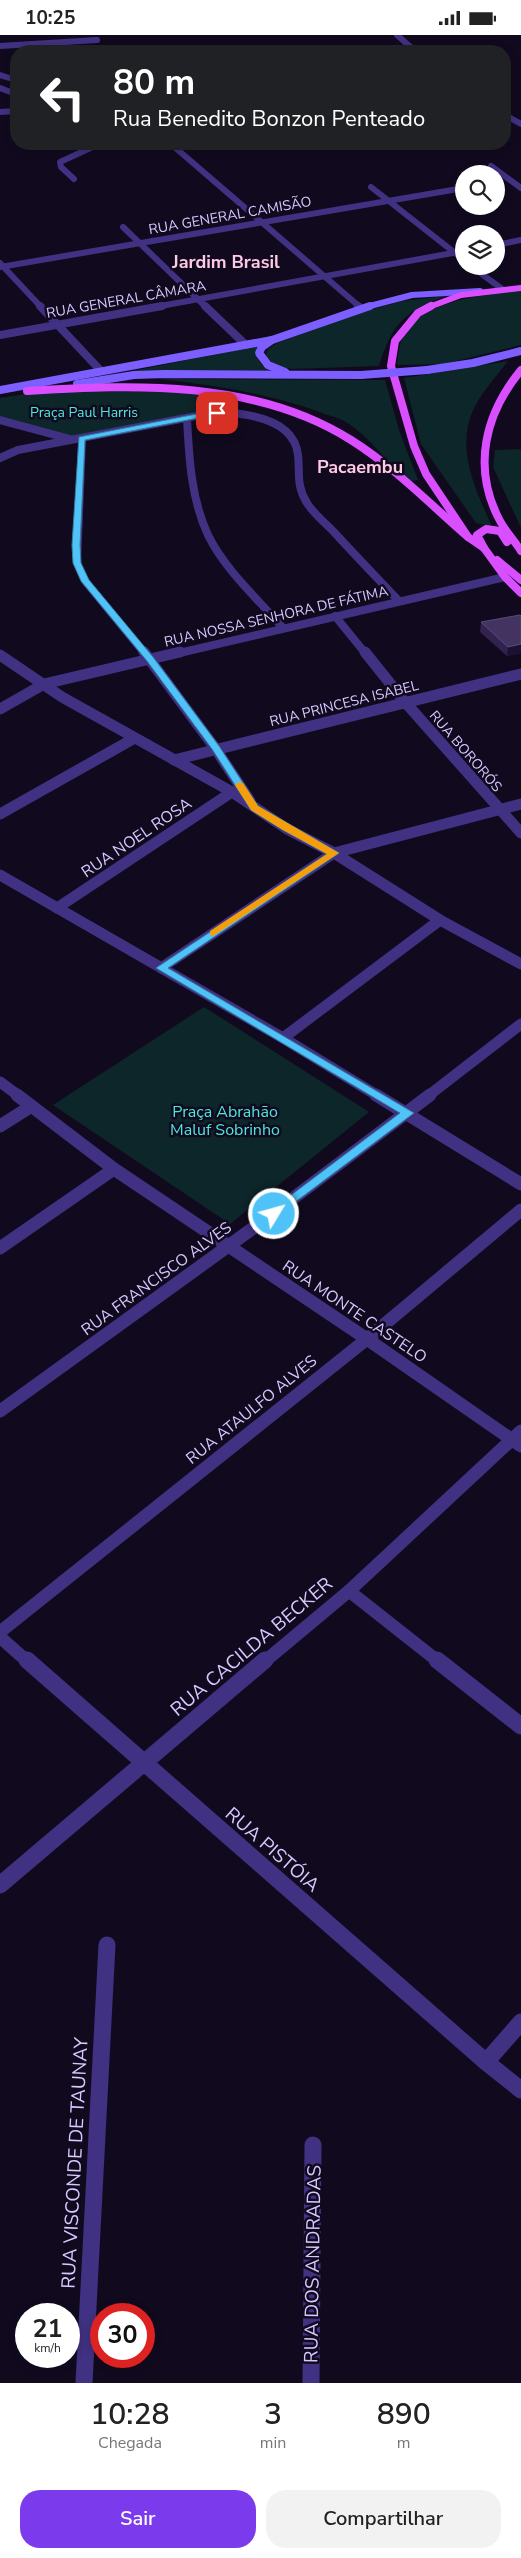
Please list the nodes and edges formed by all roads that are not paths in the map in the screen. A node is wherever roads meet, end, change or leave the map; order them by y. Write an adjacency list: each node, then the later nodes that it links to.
1 (397, 35): 2 (street)
2 (406, 38)
3 (97, 40): 4 (street)
4 (33, 43): 5 (street)
5 (11, 45)
6 (85, 150): 10 (street)
7 (178, 150): 17 (street)
8 (505, 176): 11 (street)
9 (521, 178): 11 (street)
10 (74, 179)
11 (510, 180): 12 (street); 14 (street)
12 (505, 181)
13 (371, 187): 16 (street)
14 (521, 188)
15 (455, 190): 16 (street, RUA GENERAL CAMISÃO)
16 (388, 201): 17 (street, RUA GENERAL CAMISÃO); 22 (street)
17 (260, 223): 20 (street, RUA GENERAL CAMISÃO); 25 (street)
18 (123, 227): 20 (street)
19 (521, 240): 21 (street)
20 (141, 243): 23 (street, RUA GENERAL CAMISÃO); 28 (street)
21 (505, 243)
22 (454, 253): 25 (street, RUA GENERAL CÂMARA)
23 (1, 266): 30 (street)
24 (482, 275): 27 (street)
25 (323, 277): 28 (street, RUA GENERAL CÂMARA); 29 (street)
26 (521, 288): 27 (main road)
27 (498, 290): 29 (main road); 45 (main road)
28 (198, 299): 30 (street, RUA GENERAL CÂMARA); 33 (street)
29 (361, 308): 32 (main road)
30 (57, 325): 31 (street, RUA GENERAL CÂMARA); 36 (street)
31 (0, 335)
32 (272, 340): 33 (main road); 37 (main road)
33 (246, 345): 36 (main road)
34 (521, 351): 37 (main road, bridge)
35 (521, 369): 47 (main road)
36 (101, 371): 38 (main road)
37 (294, 375): 39 (main road)
38 (0, 390)
39 (28, 391): 40 (main road); 45 (main road)
40 (0, 396)
41 (187, 418): 43 (street); 53 (street); 55 (street)
42 (0, 420): 43 (street)
43 (78, 440): 44 (street); 57 (street)
44 (0, 458)
45 (468, 537): 46 (main road)
46 (484, 548): 48 (main road); 49 (main road)
47 (521, 551)
48 (490, 556): 50 (main road); 51 (main road)
49 (521, 559)
50 (505, 577): 52 (main road); 53 (street, RUA NOSSA SENHORA DE FÁTIMA)
51 (521, 580)
52 (521, 593)
53 (399, 601): 54 (street, RUA NOSSA SENHORA DE FÁTIMA)
54 (335, 616): 55 (street, RUA NOSSA SENHORA DE FÁTIMA); 60 (street, RUA BORORÓS)
55 (283, 629): 57 (street, RUA NOSSA SENHORA DE FÁTIMA)
56 (0, 655): 59 (street)
57 (150, 659): 59 (street, RUA NOSSA SENHORA DE FÁTIMA); 63 (street)
58 (521, 674): 60 (street, RUA PRINCESA ISABEL)
59 (44, 684): 61 (street, RUA NOSSA SENHORA DE FÁTIMA); 62 (street)
60 (405, 702): 63 (street, RUA PRINCESA ISABEL); 68 (street, RUA BORORÓS)
61 (0, 709)
62 (133, 739): 64 (street); 69 (street)
63 (215, 748): 64 (street, RUA PRINCESA ISABEL); 67 (street)
64 (174, 760): 65 (street)
65 (232, 792): 67 (street); 73 (street, RUA NOEL ROSA)
66 (521, 804): 68 (street)
67 (255, 808): 71 (street)
68 (500, 810): 70 (street, RUA BORORÓS); 71 (street)
69 (0, 814)
70 (521, 833)
71 (334, 853): 74 (street); 76 (street)
72 (0, 875): 73 (street)
73 (57, 908): 76 (street)
74 (440, 921): 75 (street); 78 (street)
75 (519, 961)
76 (161, 968): 78 (street)
77 (521, 1024): 81 (street, RUA FRANCISCO ALVES)
78 (283, 1038): 81 (street)
79 (0, 1082): 80 (street, RUA MONTE CASTELO)
80 (30, 1107): 82 (street); 83 (street, RUA MONTE CASTELO)
81 (408, 1113): 84 (street); 86 (street, RUA FRANCISCO ALVES)
82 (0, 1125)
83 (114, 1169): 86 (street, RUA MONTE CASTELO); 87 (street)
84 (521, 1184)
85 (521, 1209): 88 (street, RUA ATAULFO ALVES)
86 (229, 1247): 88 (street, RUA MONTE CASTELO); 89 (street, RUA FRANCISCO ALVES)
87 (0, 1248)
88 (367, 1339): 90 (street, RUA MONTE CASTELO); 92 (street, RUA ATAULFO ALVES)
89 (0, 1411)
90 (518, 1439): 91 (street, RUA CACILDA BECKER)
91 (349, 1591): 94 (street); 95 (street, RUA CACILDA BECKER)
92 (0, 1632)
93 (0, 1637): 95 (street, RUA PISTÓIA)
94 (521, 1726)
95 (144, 1761): 96 (street, RUA CACILDA BECKER); 99 (street, RUA PISTÓIA)
96 (0, 1885)
97 (107, 1945): 102 (street, RUA VISCONDE DE TAUNAY)
98 (521, 2022): 99 (street)
99 (486, 2062): 100 (street, RUA PISTÓIA)
100 (521, 2091)
101 (313, 2145): 103 (street, RUA DOS ANDRADAS)
102 (84, 2383)
103 (311, 2383)

